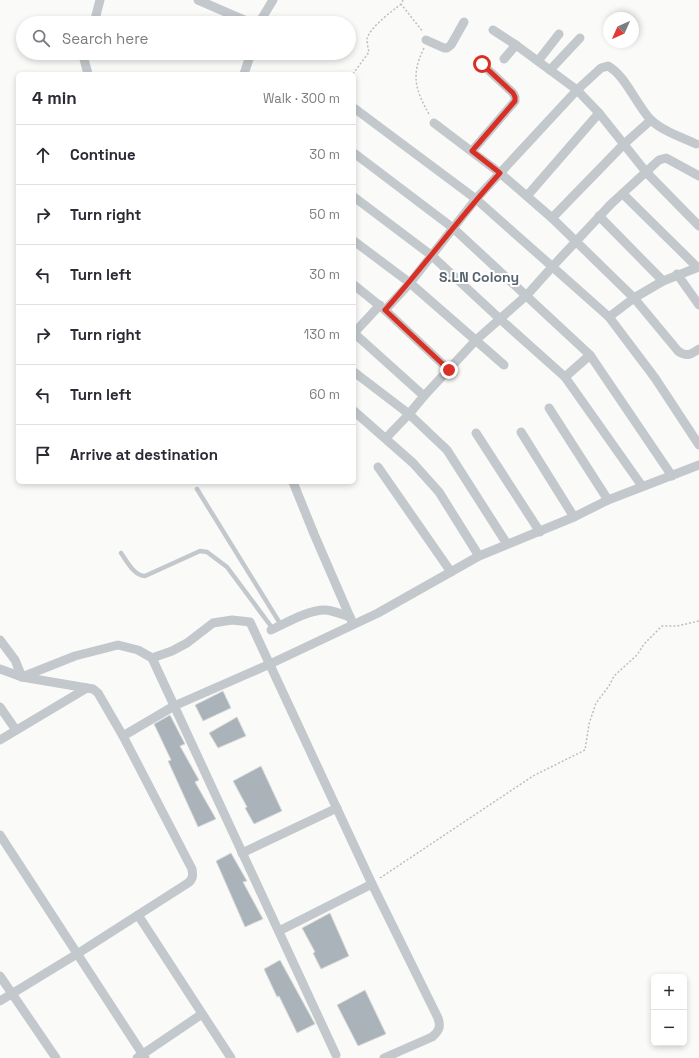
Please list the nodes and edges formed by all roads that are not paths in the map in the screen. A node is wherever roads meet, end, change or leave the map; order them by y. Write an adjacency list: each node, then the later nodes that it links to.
1 (100, 0): 4 (street)
2 (198, 0): 5 (street)
3 (273, 0): 6 (street)
4 (96, 16)
5 (235, 16)
6 (264, 16)
7 (464, 22): 11 (street)
8 (493, 30): 12 (street)
9 (559, 34): 16 (street)
10 (580, 38): 18 (street)
11 (426, 40)
12 (516, 45): 13 (street); 16 (street)
13 (504, 59)
14 (84, 60): 19 (street)
15 (249, 60): 20 (street)
16 (538, 61): 18 (street)
17 (482, 64): 28 (street)
18 (550, 70): 21 (street)
19 (87, 72)
20 (245, 72)
21 (577, 90): 23 (street); 24 (street); 31 (street)
22 (356, 109): 36 (street)
23 (599, 113): 27 (street); 34 (street)
24 (651, 120): 26 (street); 27 (street)
25 (434, 123): 28 (street)
26 (698, 143)
27 (624, 144): 30 (street); 38 (street)
28 (472, 151): 31 (street)
29 (356, 155): 40 (street)
30 (646, 172): 32 (street); 33 (street); 39 (street)
31 (500, 173): 34 (street); 36 (street)
32 (699, 176)
33 (623, 194): 37 (street); 45 (street)
34 (527, 196): 38 (street)
35 (356, 198): 43 (street)
36 (476, 199): 40 (street); 44 (street)
37 (599, 216): 42 (street); 47 (street)
38 (552, 218): 42 (street)
39 (699, 226)
40 (453, 228): 43 (street); 50 (street)
41 (356, 242): 48 (street)
42 (576, 242): 44 (street); 51 (street)
43 (432, 255): 48 (street); 55 (street)
44 (552, 266): 50 (street); 54 (street)
45 (698, 267): 46 (street)
46 (677, 274): 47 (street); 52 (street)
47 (663, 281): 51 (street)
48 (410, 282): 53 (street); 58 (street)
49 (356, 287): 53 (street)
50 (527, 295): 55 (street); 60 (street)
51 (634, 298): 54 (street); 59 (street)
52 (699, 305)
53 (383, 308): 56 (street); 62 (street)
54 (609, 317): 72 (street)
55 (500, 319): 58 (street); 64 (street)
56 (356, 331)
57 (356, 335): 65 (street)
58 (476, 340): 61 (street); 62 (street)
59 (699, 349)
60 (590, 356): 64 (street); 75 (street)
61 (504, 365)
62 (449, 370): 65 (street)
63 (356, 374): 68 (street)
64 (565, 377): 77 (street)
65 (424, 396): 68 (street)
66 (549, 408): 79 (street)
67 (356, 413): 71 (street)
68 (409, 414): 71 (street); 82 (street)
69 (521, 432): 80 (street)
70 (476, 433): 81 (street)
71 (386, 438): 84 (street)
72 (699, 445)
73 (699, 465): 75 (street)
74 (378, 467): 85 (street)
75 (672, 476): 77 (street)
76 (294, 484): 86 (street)
77 (642, 486): 79 (street)
78 (196, 489): 87 (lane)
79 (608, 500): 80 (street)
80 (574, 518): 81 (street)
81 (540, 532): 82 (street)
82 (507, 544): 84 (street)
83 (121, 553): 87 (lane)
84 (479, 556): 85 (street)
85 (451, 572): 86 (street)
86 (352, 621): 87 (street); 90 (street)
87 (275, 628)
88 (0, 640): 92 (street)
89 (152, 658): 90 (street); 92 (street); 94 (street)
90 (270, 664): 94 (street); 99 (street)
91 (0, 668): 92 (street)
92 (22, 677): 93 (street)
93 (87, 688): 96 (street); 97 (street)
94 (174, 706): 97 (street); 101 (street)
95 (0, 707): 96 (street)
96 (16, 730): 98 (street)
97 (123, 736): 103 (street)
98 (0, 740)
99 (337, 808): 101 (street); 102 (street)
100 (0, 835): 105 (street)
101 (242, 853): 104 (street)
102 (372, 884): 104 (street); 114 (street)
103 (138, 915): 105 (street); 109 (street)
104 (279, 931): 110 (street)
105 (77, 954): 107 (street); 111 (street)
106 (0, 976): 107 (street)
107 (11, 994): 108 (street); 112 (street)
108 (0, 1001)
109 (202, 1014): 111 (street); 113 (street)
110 (336, 1055)
111 (141, 1057)
112 (56, 1058)
113 (231, 1058)
114 (384, 1058)

